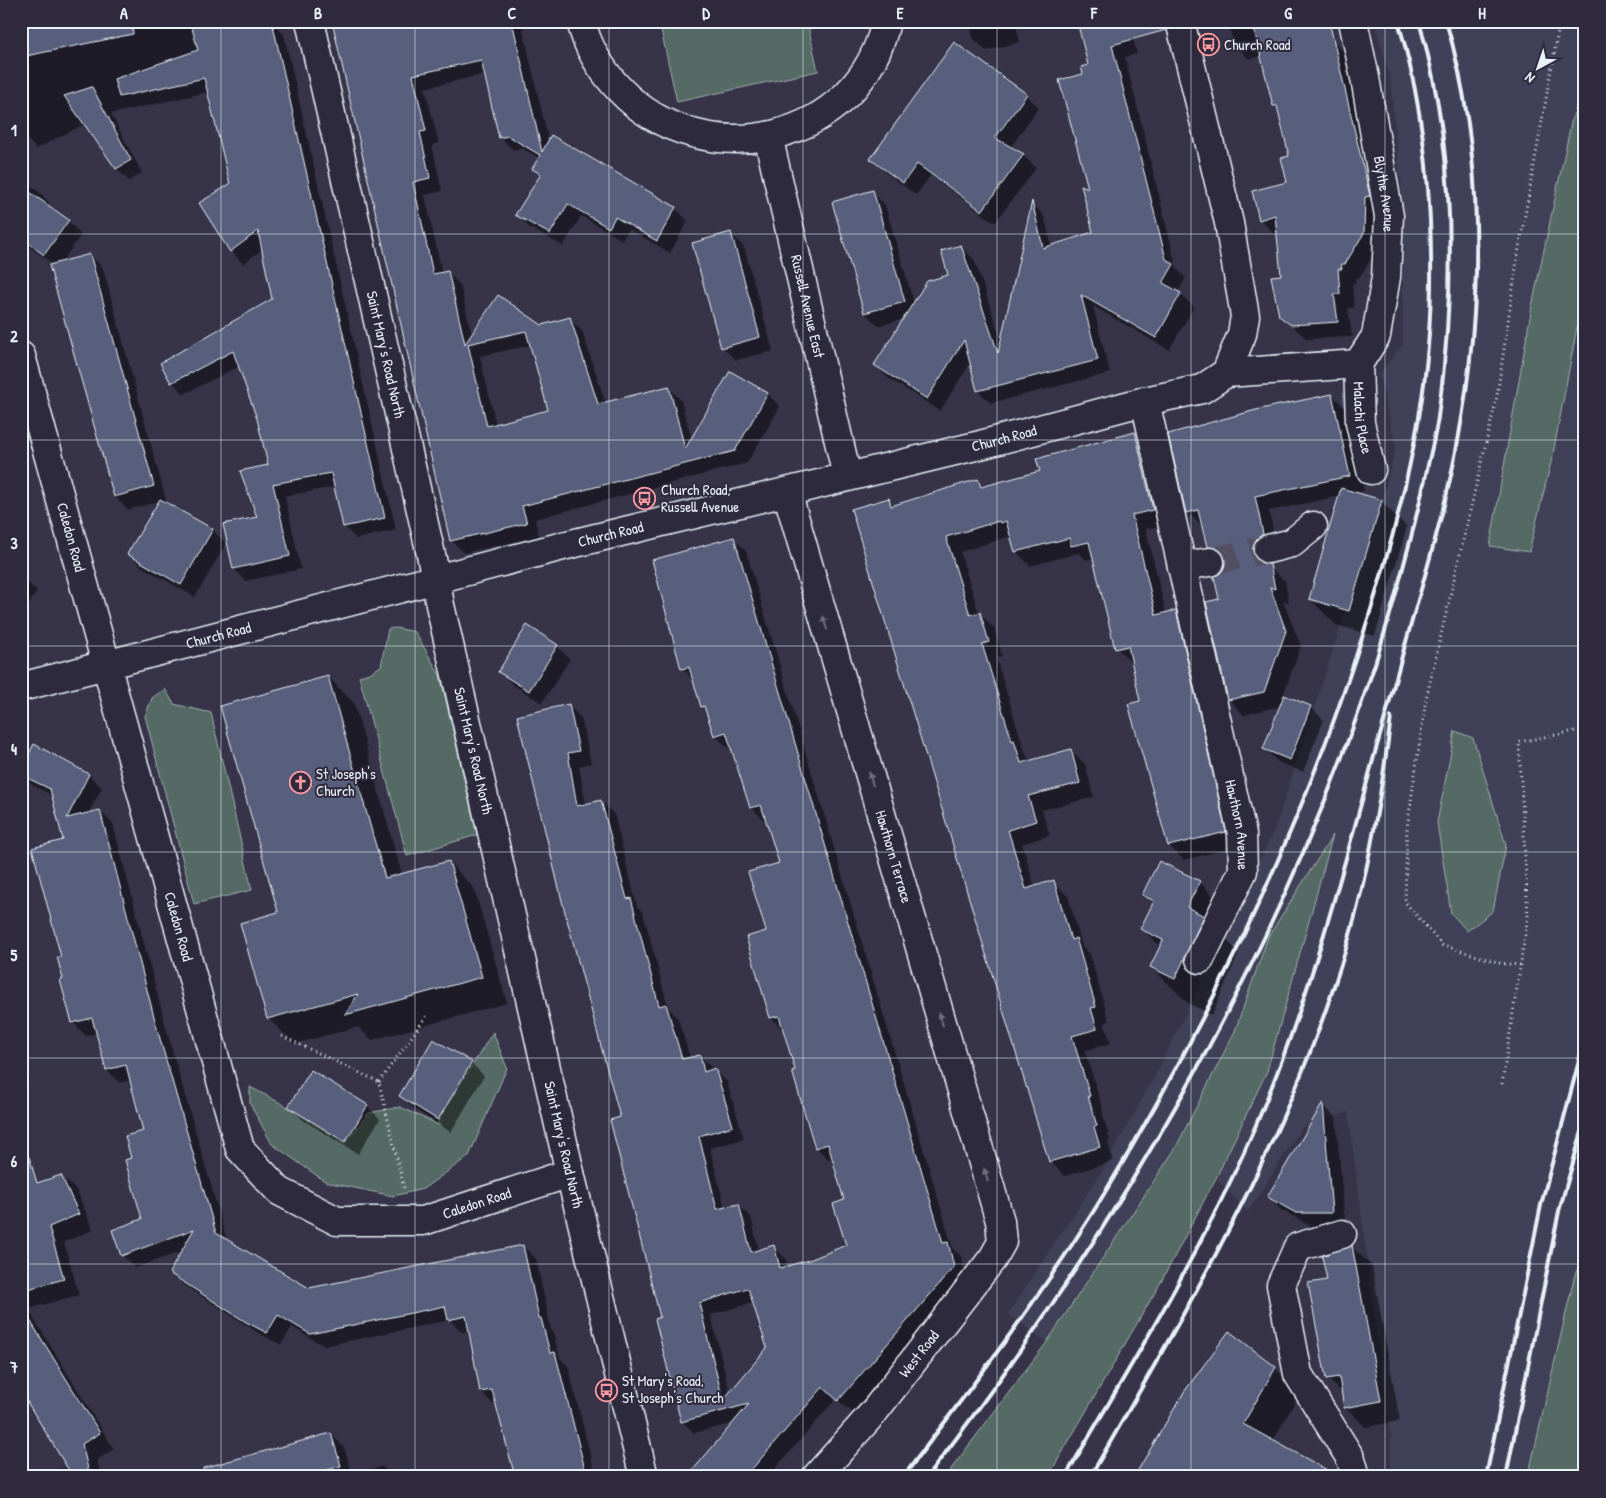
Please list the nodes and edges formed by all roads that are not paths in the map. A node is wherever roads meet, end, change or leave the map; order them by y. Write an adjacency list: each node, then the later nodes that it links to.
1 (310, 21): 18 (street, Saint Mary's Road North)
2 (582, 21): 6 (street)
3 (886, 21): 6 (street)
4 (1180, 21): 9 (street)
5 (1352, 21): 8 (street, Blythe Avenue)
6 (768, 136): 12 (street, Russell Avenue East)
7 (21, 356): 19 (street, Caledon Road)
8 (1358, 364): 9 (street, Church Road); 11 (street, Malachi Place)
9 (1226, 373): 10 (street, Church Road)
10 (1145, 401): 12 (street, Church Road); 17 (street, Hawthorn Avenue)
11 (1371, 470)
12 (847, 476): 13 (street, Church Road)
13 (787, 492): 18 (street, Church Road); 23 (street, Hawthorn Terrace, one-way to 13)
14 (1313, 526): 15 (street)
15 (1268, 549)
16 (1210, 562): 17 (street)
17 (1182, 566): 21 (street, Hawthorn Avenue)
18 (436, 579): 19 (street, Church Road); 22 (street, Saint Mary's Road North)
19 (106, 664): 20 (street, Church Road); 22 (street, Caledon Road)
20 (21, 687)
21 (1200, 960)
22 (570, 1173): 25 (street, Saint Mary's Road North)
23 (1000, 1221): 26 (street, West Road)
24 (1342, 1234): 27 (street)
25 (644, 1477)
26 (816, 1477)
27 (1356, 1477)

